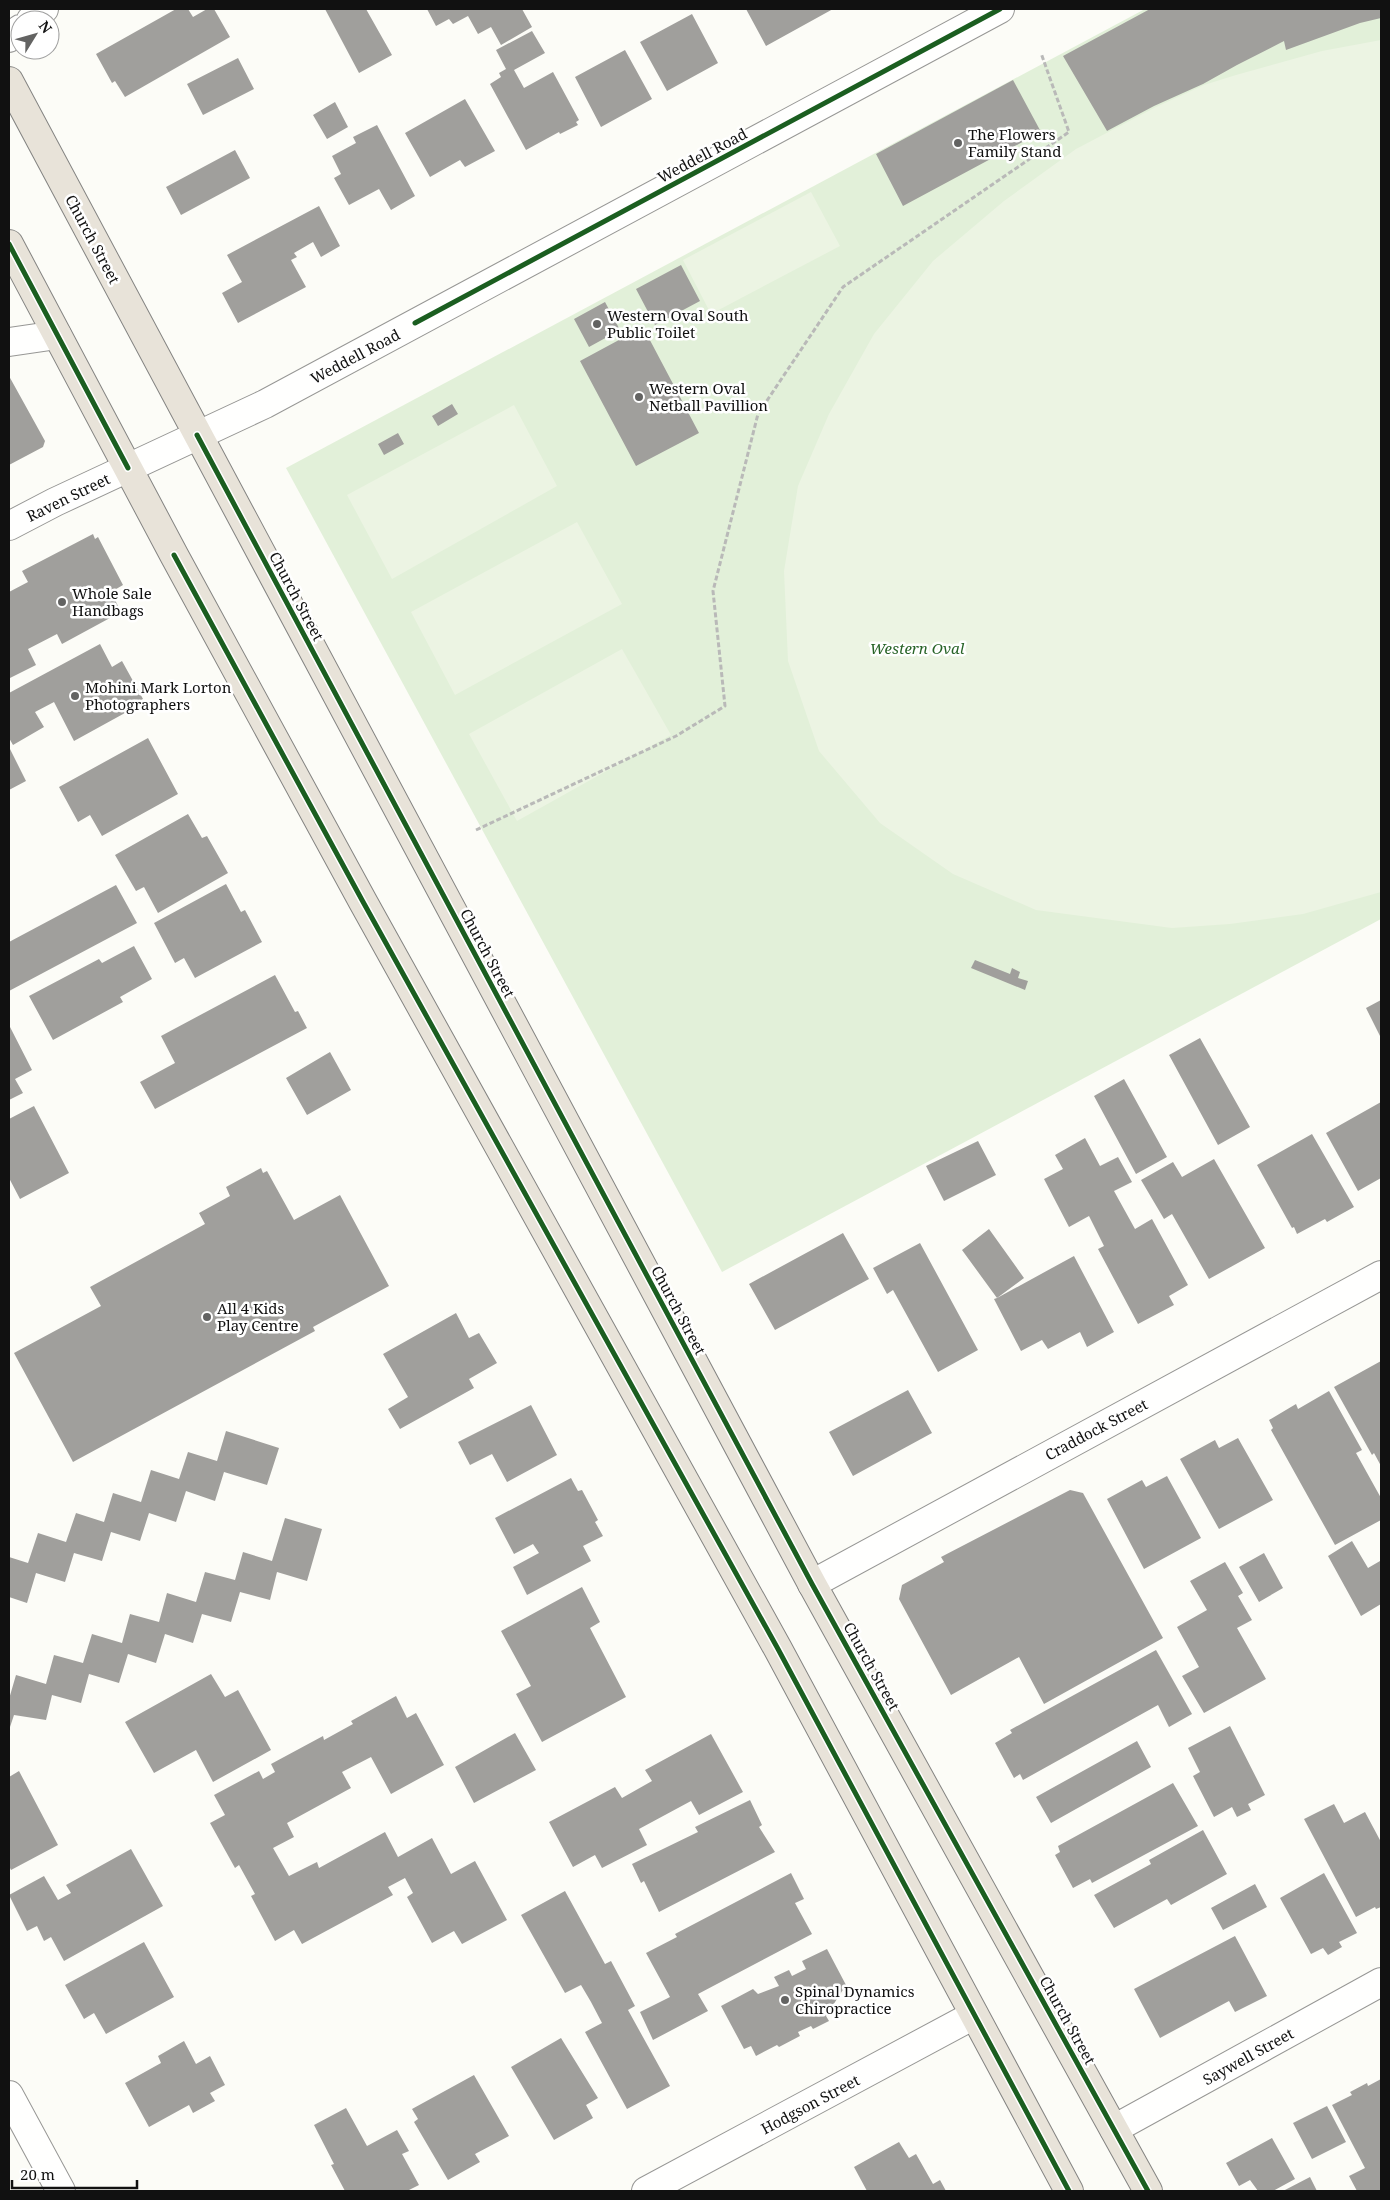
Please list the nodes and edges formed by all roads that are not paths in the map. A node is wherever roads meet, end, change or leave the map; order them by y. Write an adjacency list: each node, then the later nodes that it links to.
1 (1000, 9): 6 (street, Weddell Road)
2 (9, 80): 6 (highway, Church Street)
3 (9, 244): 4 (highway)
4 (57, 335): 5 (street); 7 (highway)
5 (9, 342)
6 (197, 436): 7 (street, Weddell Road); 10 (highway, Church Street)
7 (128, 468): 8 (street, Raven Street); 12 (highway)
8 (9, 526)
9 (1381, 1275): 10 (street, Craddock Street)
10 (812, 1584): 14 (highway, Church Street)
11 (1381, 1982): 14 (street, Saywell Street)
12 (974, 2015): 16 (street, Hodgson Street); 17 (highway)
13 (9, 2095): 15 (street)
14 (1114, 2129): 18 (highway, Church Street)
15 (61, 2191)
16 (646, 2191)
17 (1069, 2191)
18 (1148, 2191)

